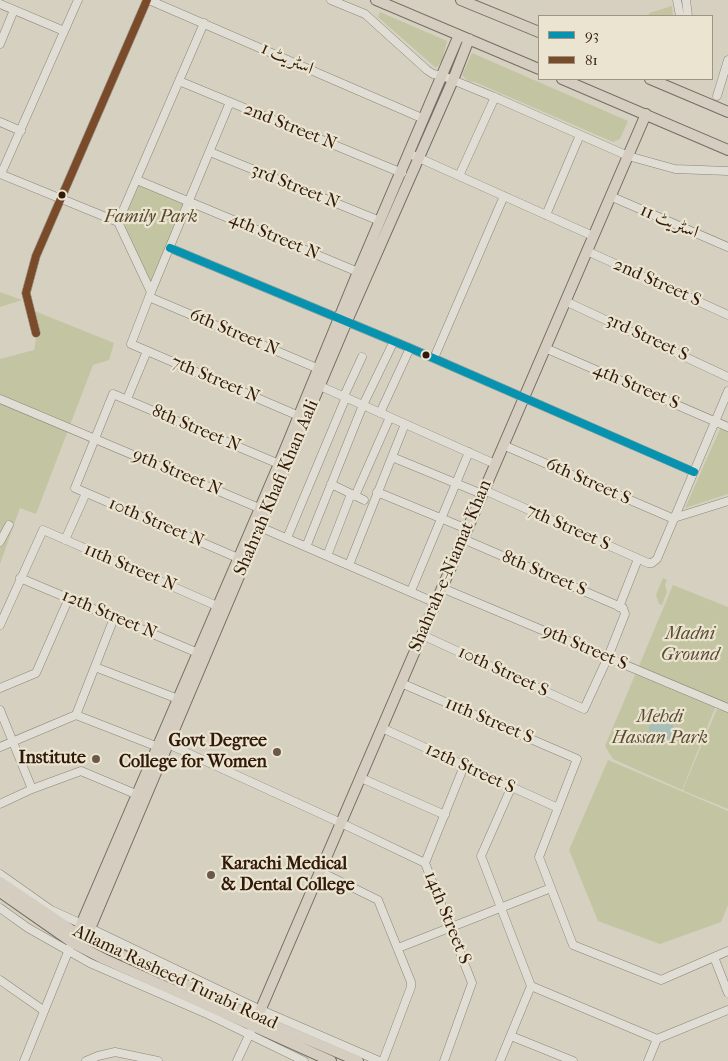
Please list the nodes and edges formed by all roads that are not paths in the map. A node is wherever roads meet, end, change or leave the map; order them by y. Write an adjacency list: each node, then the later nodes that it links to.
1 (78, 0): 13 (street)
2 (148, 0): 12 (street, اسٹریٹ 1); 43 (street)
3 (331, 0): 19 (street)
4 (376, 0): 15 (main road)
5 (677, 0): 10 (street)
6 (686, 0): 11 (street)
7 (466, 1): 14 (main road)
8 (0, 4): 9 (street)
9 (14, 10): 13 (street); 16 (street)
10 (680, 15)
11 (688, 15)
12 (204, 23): 21 (street); 28 (street, اسٹریٹ 1)
13 (64, 31): 30 (street)
14 (538, 32)
15 (464, 37): 18 (main road); 19 (main road, Shahrah Khafi Khan Aali)
16 (0, 44)
17 (728, 60): 23 (street)
18 (538, 69)
19 (448, 78): 24 (street); 28 (main road, Shahrah Khafi Khan Aali); 34 (main road, Shahrah Khafi Khan Aali)
20 (564, 80): 27 (main road)
21 (179, 81): 25 (street, 2nd Street N); 40 (street)
22 (668, 82): 26 (main road)
23 (717, 96)
24 (495, 97): 31 (street); 39 (street)
25 (230, 102): 33 (street); 37 (street, 2nd Street N)
26 (728, 112)
27 (646, 114): 32 (main road); 35 (main road, Shahrah-e-Niamat Khan)
28 (424, 119): 34 (main road, Shahrah Khafi Khan Aali)
29 (0, 122): 30 (street)
30 (21, 130): 38 (street)
31 (580, 135): 35 (street); 45 (street)
32 (728, 150)
33 (210, 152): 44 (street); 46 (street, 3rd Street N)
34 (414, 156): 37 (main road, Shahrah Khafi Khan Aali); 39 (street); 56 (main road, Shahrah Khafi Khan Aali)
35 (628, 156): 36 (street); 42 (main road, Shahrah-e-Niamat Khan)
36 (728, 171)
37 (402, 172): 46 (main road, Shahrah Khafi Khan Aali)
38 (0, 174): 43 (street)
39 (459, 176): 41 (street)
40 (137, 180): 44 (street, 4th Street N); 47 (street)
41 (504, 196): 45 (street); 63 (street)
42 (610, 196): 48 (main road, Shahrah-e-Niamat Khan); 49 (street, اسٹریٹ 11)
43 (62, 198): 47 (street); 57 (street)
44 (189, 202): 50 (street); 52 (street, 4th Street N)
45 (546, 215): 48 (street)
46 (380, 221): 52 (main road, Shahrah Khafi Khan Aali)
47 (118, 222): 53 (street)
48 (593, 236): 51 (main road, Shahrah-e-Niamat Khan)
49 (728, 247)
50 (170, 248): 53 (street); 56 (street)
51 (587, 250): 54 (main road, Shahrah-e-Niamat Khan); 55 (street, 2nd Street S)
52 (358, 272): 56 (main road, Shahrah Khafi Khan Aali)
53 (150, 295): 61 (street, 7th Street N); 64 (street, 6th Street N)
54 (565, 300): 60 (main road, Shahrah-e-Niamat Khan); 65 (street, 3rd Street S)
55 (728, 315)
56 (344, 319): 58 (street); 64 (main road, Shahrah Khafi Khan Aali); 66 (main road, Shahrah Khafi Khan Aali)
57 (36, 333)
58 (394, 341): 59 (street); 72 (street)
59 (410, 348): 63 (street); 73 (street)
60 (545, 348): 69 (main road, Shahrah-e-Niamat Khan); 76 (street, 4th Street S)
61 (147, 351): 71 (street); 74 (street, 7th Street N)
62 (362, 357): 68 (street)
63 (434, 358): 69 (street)
64 (319, 369): 74 (main road, Shahrah Khafi Khan Aali)
65 (728, 377)
66 (320, 386): 68 (street); 97 (main road, Shahrah Khafi Khan Aali)
67 (728, 391): 76 (street)
68 (345, 397): 72 (street); 100 (street)
69 (524, 397): 80 (main road, Shahrah-e-Niamat Khan); 85 (street)
70 (0, 399): 79 (street, 9th Street N)
71 (127, 399): 79 (street, 8th Street N); 83 (street, 8th Street N)
72 (363, 405): 73 (street); 86 (street)
73 (380, 413): 75 (street)
74 (299, 416): 83 (main road, Shahrah Khafi Khan Aali)
75 (390, 417): 77 (street); 91 (street)
76 (715, 421): 78 (street, 4th Street S); 85 (street)
77 (405, 424): 81 (street); 82 (street)
78 (728, 427)
79 (95, 438): 90 (street, 10th Street N); 94 (street, 9th Street N)
80 (503, 445): 84 (main road, Shahrah-e-Niamat Khan); 96 (street, 6th Street S)
81 (469, 452): 84 (street); 87 (street)
82 (392, 457): 87 (street, 7th Street S); 88 (street)
83 (279, 464): 94 (main road, Shahrah Khafi Khan Aali)
84 (495, 464): 89 (main road, Shahrah-e-Niamat Khan)
85 (694, 472): 96 (street)
86 (332, 484): 91 (street); 104 (street)
87 (455, 484): 89 (street, 7th Street S); 95 (street)
88 (377, 492): 95 (street); 108 (street)
89 (483, 492): 99 (main road, Shahrah-e-Niamat Khan); 107 (street, 7th Street S)
90 (86, 493): 102 (street); 106 (street, 10th Street N)
91 (353, 495): 92 (street); 105 (street)
92 (364, 500)
93 (728, 501): 96 (street)
94 (259, 508): 97 (main road, Shahrah Khafi Khan Aali)
95 (441, 518): 99 (street); 111 (street)
96 (674, 518): 107 (street, 7th Street S)
97 (259, 523): 100 (street); 106 (main road, Shahrah Khafi Khan Aali); 114 (main road, Shahrah Khafi Khan Aali)
98 (9, 525): 103 (street)
99 (468, 529): 101 (main road, Shahrah-e-Niamat Khan)
100 (287, 538): 104 (street)
101 (463, 539): 110 (main road, Shahrah-e-Niamat Khan); 115 (street, 8th Street S)
102 (65, 540): 109 (street, 11th Street N); 114 (street, 11th Street N)
103 (0, 542)
104 (306, 547): 105 (street)
105 (327, 556): 108 (street)
106 (238, 558): 114 (main road, Shahrah Khafi Khan Aali)
107 (638, 559): 115 (street)
108 (349, 565): 111 (street)
109 (20, 578): 112 (street, 12th Street N); 117 (street)
110 (442, 588): 113 (main road, Shahrah-e-Niamat Khan); 120 (street, 9th Street S)
111 (411, 591): 113 (street)
112 (69, 598): 116 (street, 12th Street N); 123 (street)
113 (436, 602): 118 (main road, Shahrah-e-Niamat Khan)
114 (219, 609): 119 (main road, Shahrah Khafi Khan Aali); 124 (main road, Shahrah Khafi Khan Aali)
115 (622, 609): 120 (street)
116 (114, 618): 119 (street, 12th Street N); 121 (street)
117 (0, 625)
118 (422, 635): 120 (street, 10th Street S); 122 (main road, Shahrah-e-Niamat Khan)
119 (198, 653): 124 (main road, Shahrah Khafi Khan Aali)
120 (608, 657): 125 (street, 9th Street S)
121 (95, 667): 124 (street); 127 (street)
122 (401, 683): 128 (main road, Shahrah-e-Niamat Khan); 138 (street, 11th Street S)
123 (0, 688)
124 (181, 700): 130 (main road, Shahrah Khafi Khan Aali)
125 (728, 708)
126 (0, 710): 129 (street)
127 (76, 715): 129 (street); 130 (street, 14th Street S)
128 (382, 728): 132 (street, 12th Street S); 133 (main road, Shahrah-e-Niamat Khan)
129 (13, 742): 131 (street); 135 (street)
130 (163, 746): 136 (main road, Shahrah Khafi Khan Aali); 140 (street, 14th Street S); 150 (main road, Shahrah Khafi Khan Aali)
131 (0, 747)
132 (464, 766): 134 (street, 12th Street S); 139 (street)
133 (361, 778): 139 (street); 140 (main road, Shahrah-e-Niamat Khan)
134 (511, 788): 138 (street, 12th Street S); 148 (street)
135 (32, 789): 136 (street); 137 (street)
136 (138, 795): 150 (main road, Shahrah Khafi Khan Aali)
137 (0, 804)
138 (558, 808): 145 (street)
139 (444, 815): 141 (street)
140 (341, 823): 141 (street, 14th Street S); 142 (main road, Shahrah-e-Niamat Khan)
141 (425, 863): 149 (street, 14th Street S)
142 (321, 872): 151 (street); 159 (main road, Shahrah-e-Niamat Khan)
143 (0, 874): 150 (street)
144 (0, 882): 150 (main road, Allama Rasheed Turabi Road)
145 (551, 888): 148 (street); 153 (street)
146 (0, 892): 150 (main road, Allama Rasheed Turabi Road)
147 (0, 908): 150 (street)
148 (501, 908): 149 (street); 155 (street)
149 (451, 928): 151 (street); 170 (street, 14th Street S)
150 (79, 936): 157 (street); 159 (main road, Allama Rasheed Turabi Road); 159 (street)
151 (398, 948): 169 (street)
152 (728, 951): 153 (street)
153 (714, 957): 156 (street)
154 (0, 980): 157 (street)
155 (531, 986): 160 (street); 161 (street)
156 (728, 993)
157 (43, 1010): 162 (street)
158 (728, 1010): 161 (street)
159 (255, 1023): 165 (street); 166 (street); 167 (main road, Allama Rasheed Turabi Road); 168 (main road, Allama Rasheed Turabi Road); 169 (street)
160 (511, 1036): 171 (street); 172 (street)
161 (658, 1040): 173 (street)
162 (24, 1061)
163 (86, 1061): 164 (street)
164 (158, 1061)
165 (237, 1061)
166 (304, 1061)
167 (331, 1061)
168 (358, 1061)
169 (381, 1061)
170 (444, 1061)
171 (500, 1061)
172 (573, 1061)
173 (648, 1061)

